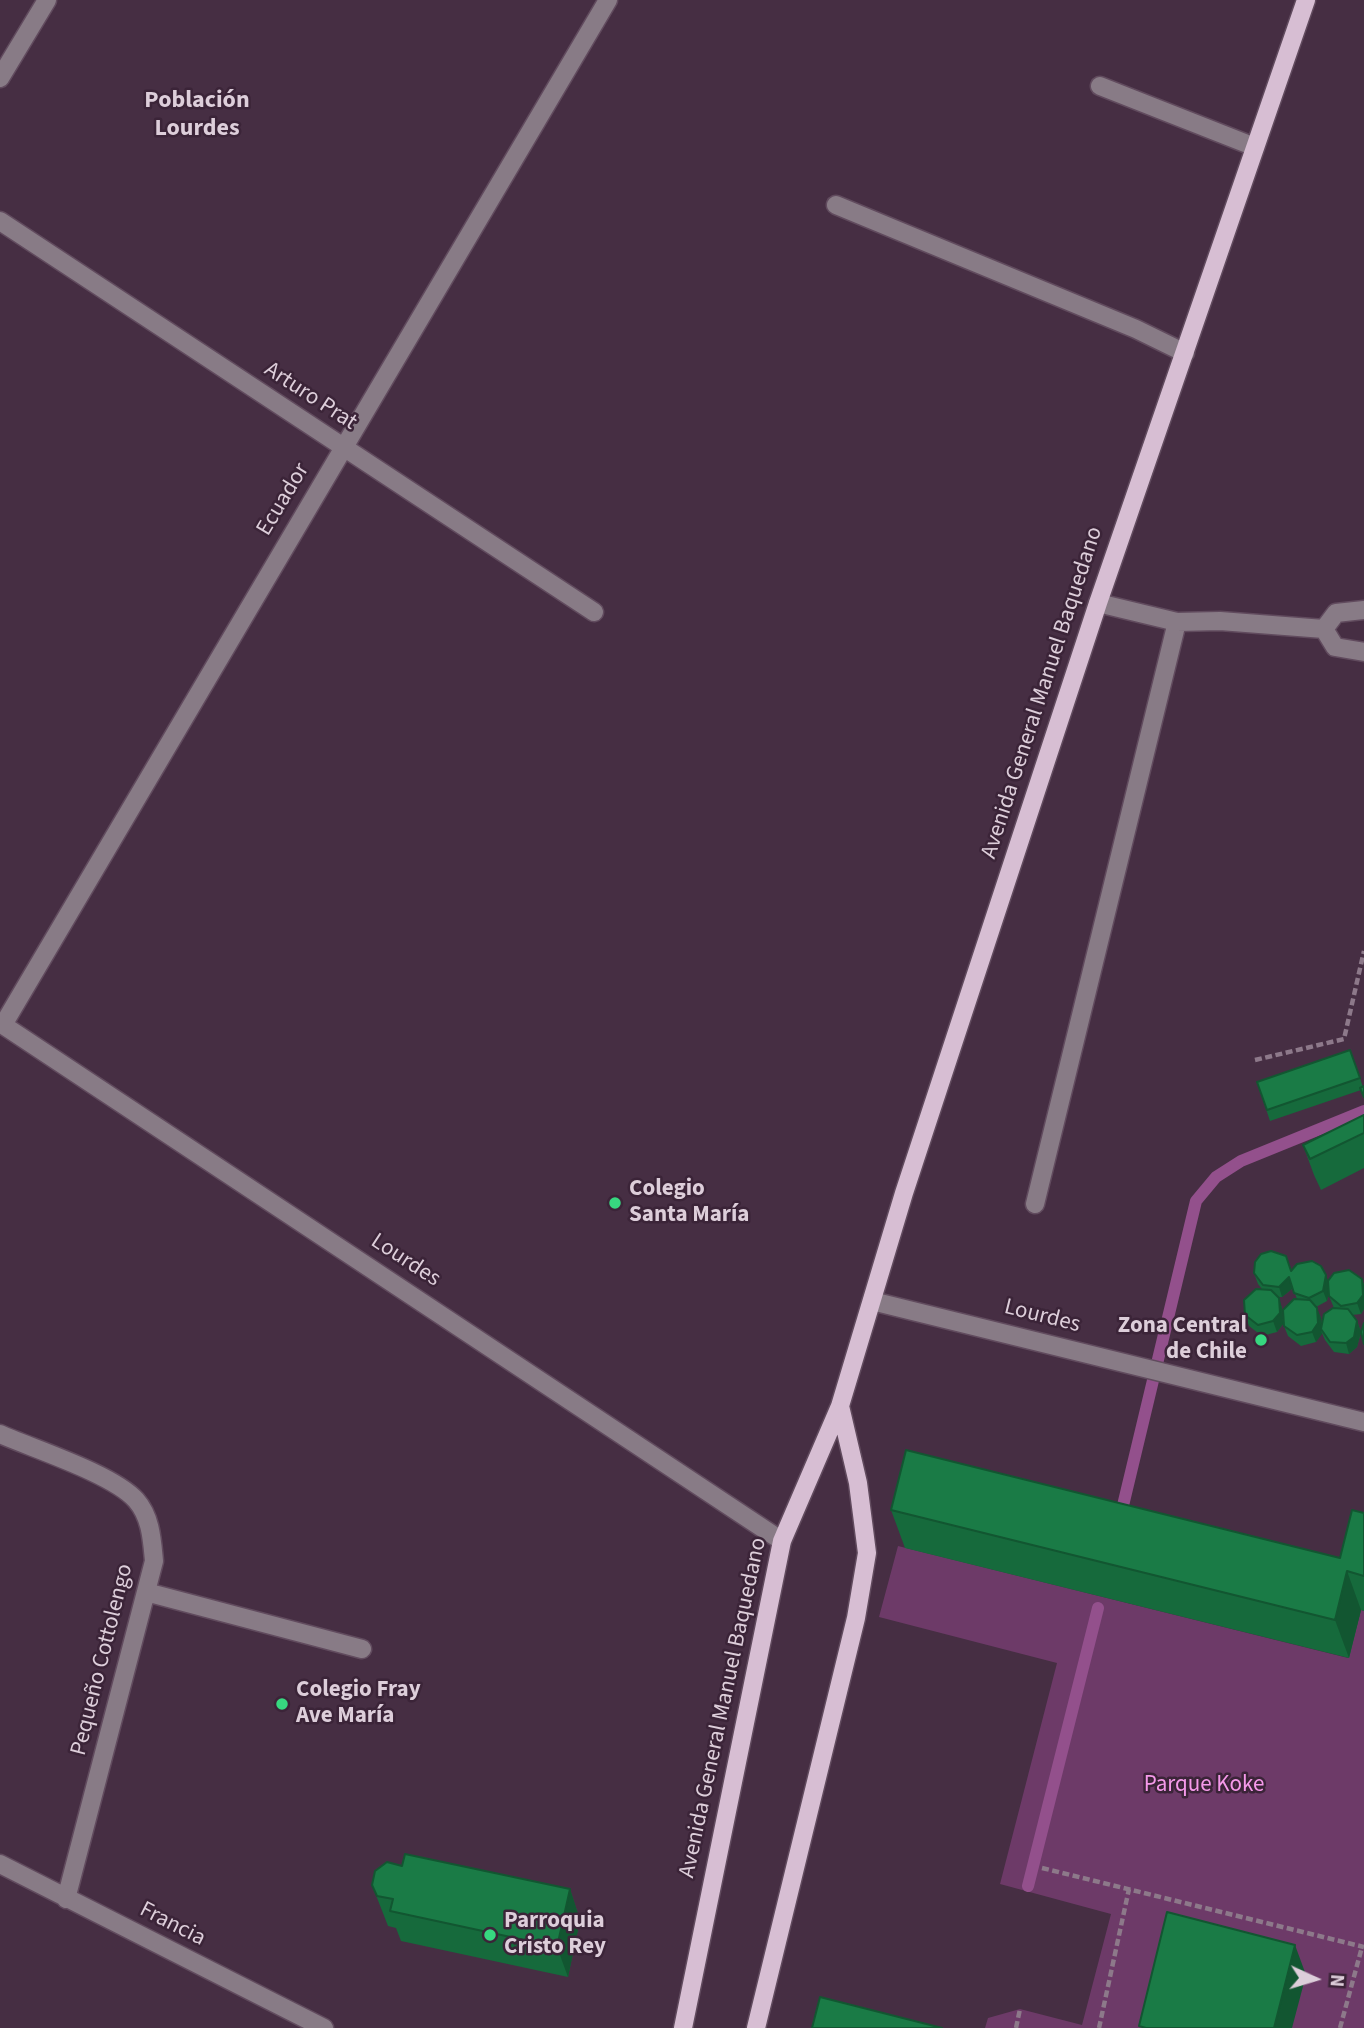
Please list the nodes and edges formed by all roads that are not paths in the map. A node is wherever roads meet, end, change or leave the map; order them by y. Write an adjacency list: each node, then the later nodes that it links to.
1 (47, 0): 4 (street)
2 (608, 0): 10 (street, Ecuador)
3 (1306, 0): 6 (main road, Avenida General Manuel Baquedano)
4 (0, 79)
5 (1100, 86): 6 (street)
6 (1255, 147): 9 (main road, Avenida General Manuel Baquedano)
7 (836, 205): 9 (street)
8 (0, 221): 10 (street, Arturo Prat)
9 (1185, 353): 11 (main road, Avenida General Manuel Baquedano)
10 (343, 448): 13 (street, Arturo Prat); 17 (street, Ecuador)
11 (1098, 603): 14 (street); 19 (main road, Avenida General Manuel Baquedano)
12 (1364, 610): 15 (street)
13 (594, 612)
14 (1177, 622): 15 (street); 18 (street)
15 (1324, 629): 16 (street)
16 (1364, 652)
17 (1, 1024): 23 (street, Lourdes)
18 (1035, 1204)
19 (872, 1301): 20 (main road, Avenida General Manuel Baquedano); 21 (street, Lourdes)
20 (840, 1406): 23 (main road, Avenida General Manuel Baquedano); 30 (main road)
21 (1364, 1422)
22 (0, 1434): 24 (street, Pequeño Cottolengo)
23 (782, 1541): 29 (main road, Avenida General Manuel Baquedano)
24 (146, 1592): 25 (street); 27 (street, Pequeño Cottolengo)
25 (362, 1648)
26 (0, 1864): 27 (street, Francia)
27 (66, 1899): 28 (street, Francia)
28 (324, 2028)
29 (683, 2028)
30 (756, 2028)

